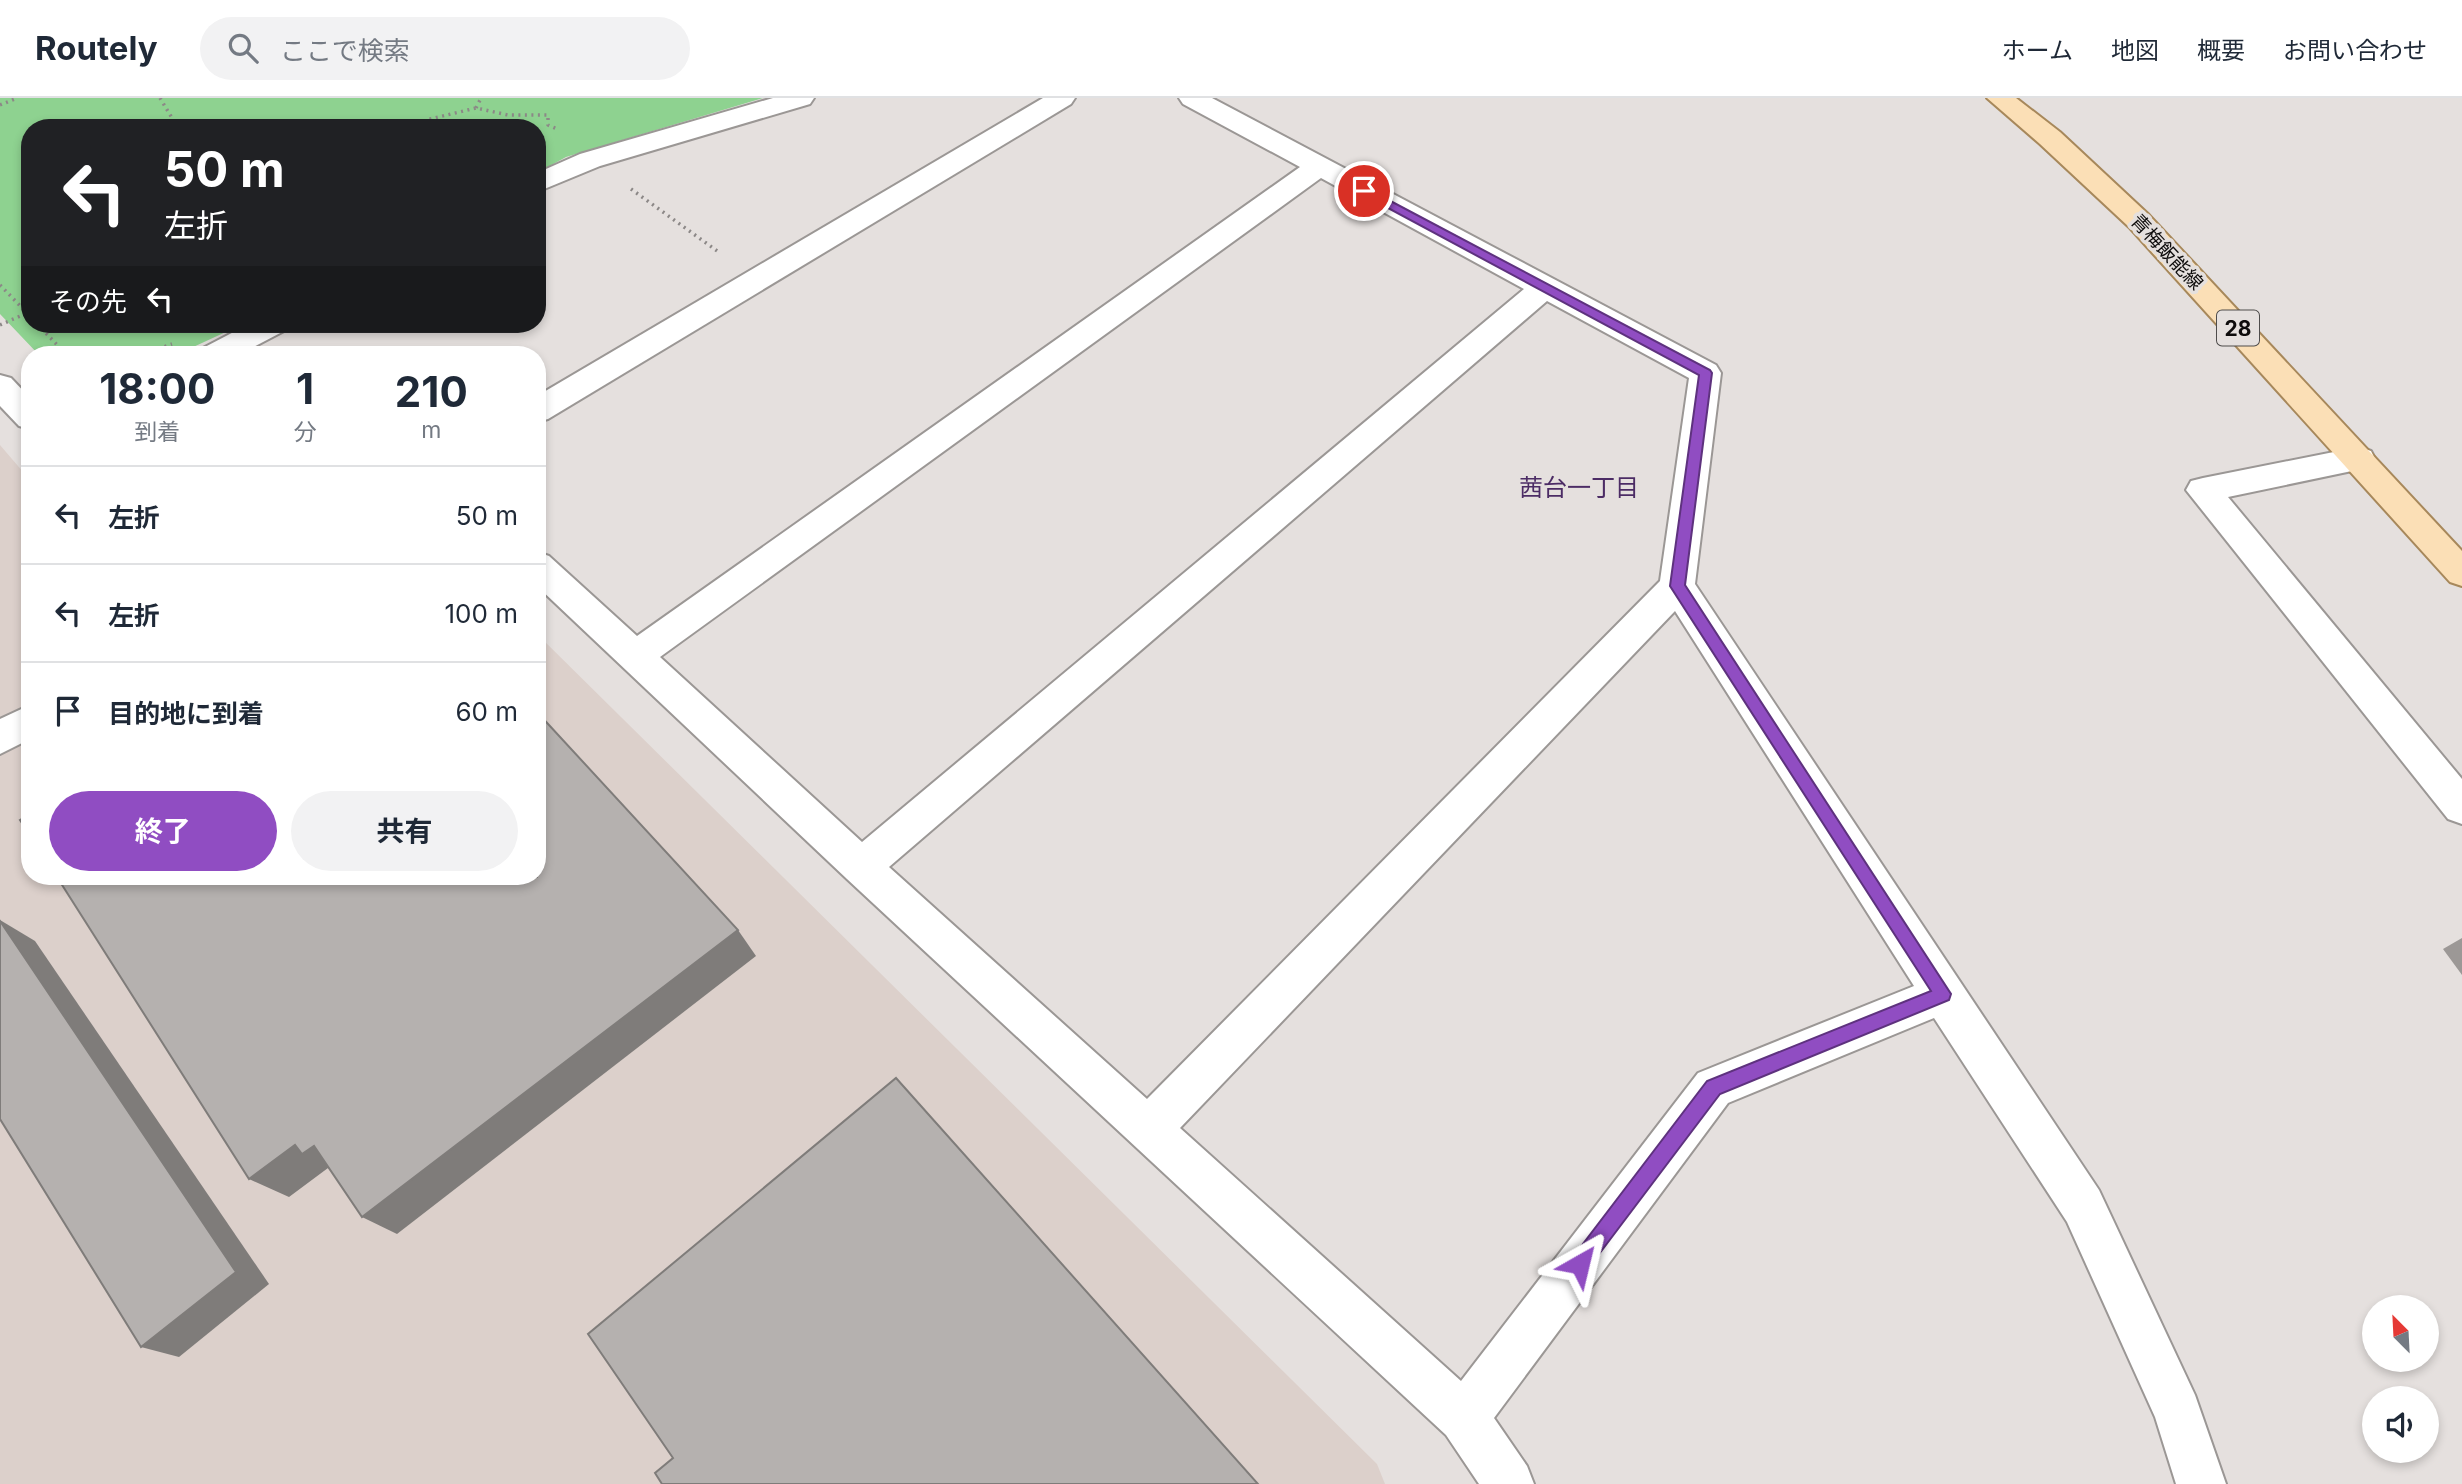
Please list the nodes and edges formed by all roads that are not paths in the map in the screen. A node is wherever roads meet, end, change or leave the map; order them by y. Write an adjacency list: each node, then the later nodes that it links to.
1 (801, 98): 6 (street)
2 (1062, 98): 11 (street)
3 (1192, 98): 5 (street)
4 (2000, 98): 13 (main road, 青梅飯能線 / 28)
5 (1319, 167): 7 (street); 17 (street)
6 (546, 180)
7 (1545, 287): 16 (street); 21 (street)
8 (257, 333): 9 (street)
9 (231, 346)
10 (0, 386): 12 (street)
11 (546, 406)
12 (21, 408)
13 (2359, 459): 14 (main road, 青梅飯能線 / 28); 20 (street)
14 (2462, 573)
15 (546, 574): 17 (street)
16 (1677, 586): 22 (street); 23 (street)
17 (634, 657): 21 (street)
18 (21, 725): 19 (street)
19 (0, 738)
20 (2462, 807)
21 (861, 867): 23 (street)
22 (1943, 994): 24 (street); 26 (street)
23 (1149, 1130): 24 (street)
24 (1464, 1418): 25 (street)
25 (1509, 1484)
26 (2202, 1484)

